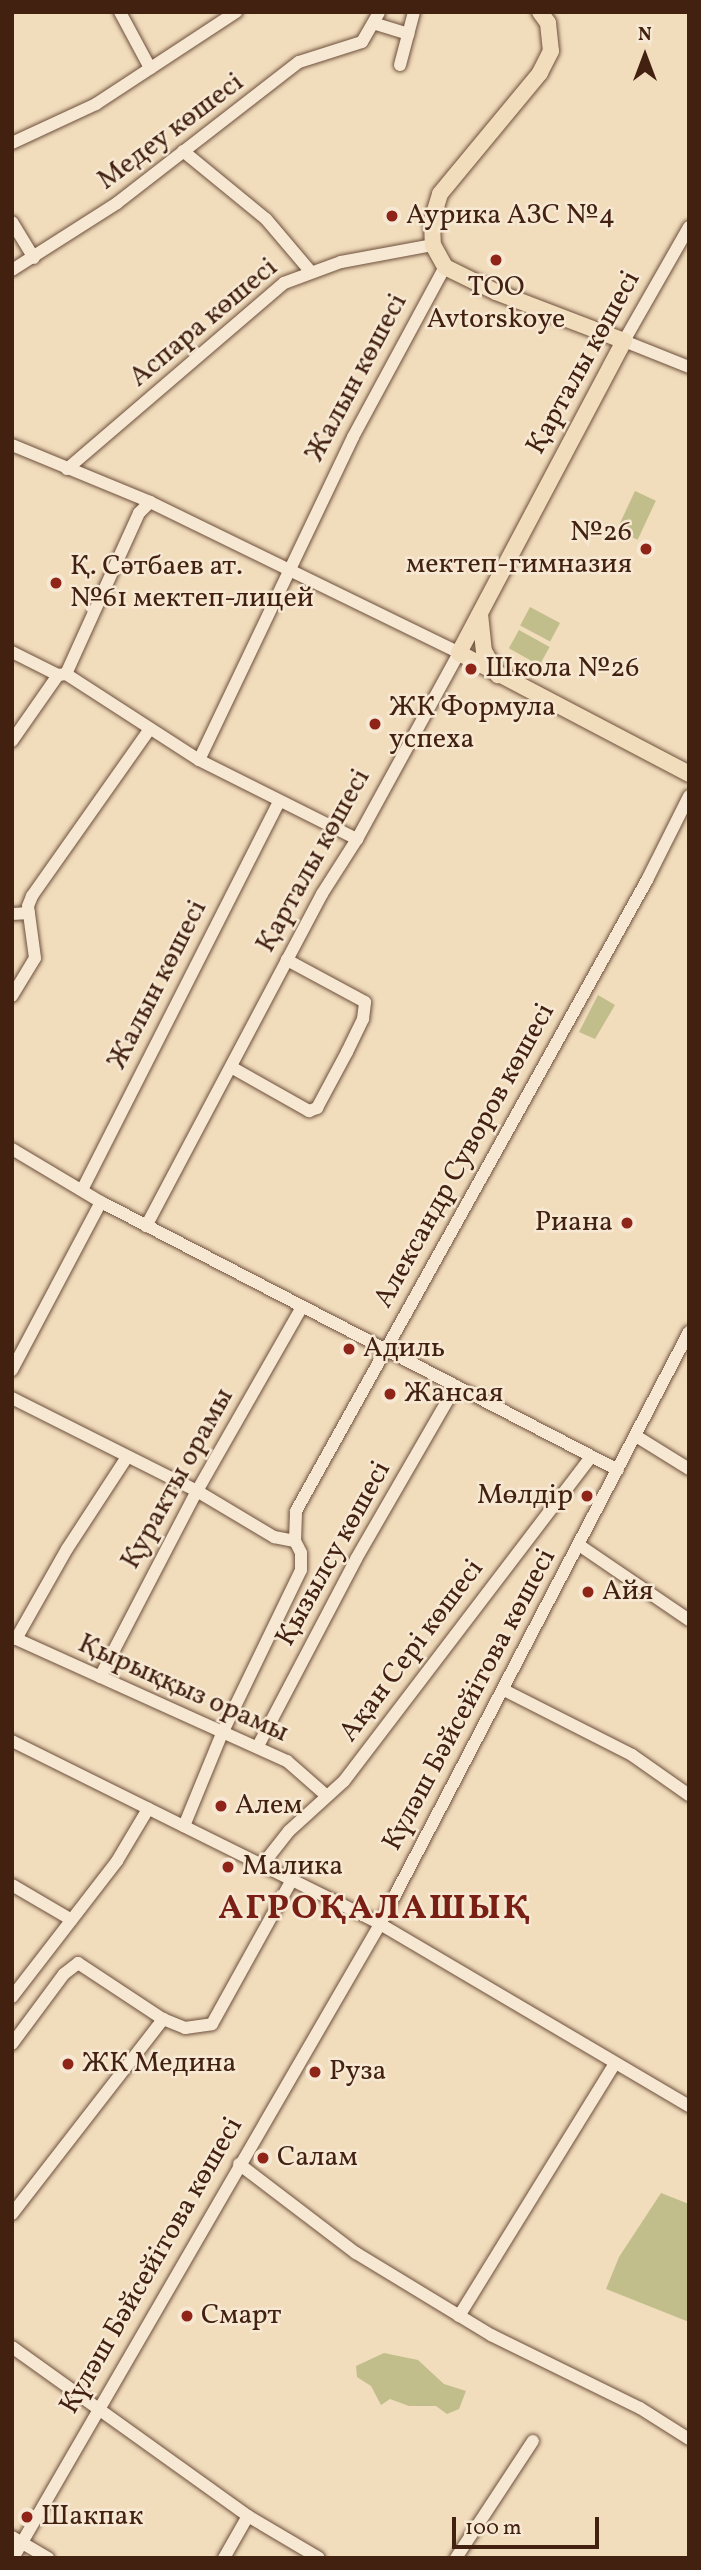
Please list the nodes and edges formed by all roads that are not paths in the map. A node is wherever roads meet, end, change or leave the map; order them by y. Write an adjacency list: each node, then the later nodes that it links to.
1 (120, 12): 8 (street)
2 (236, 12): 8 (street)
3 (414, 12): 6 (street)
4 (540, 12): 13 (main road)
5 (377, 18): 6 (street); 10 (street, Медеу көшесі)
6 (408, 34): 7 (street)
7 (400, 65)
8 (150, 68): 9 (street)
9 (12, 143)
10 (183, 151): 14 (street, Медеу көшесі); 17 (street)
11 (12, 222): 14 (street)
12 (689, 227): 18 (street, Қарталы көшесі)
13 (433, 245): 15 (main road); 17 (street, Аспара көшесі)
14 (34, 258): 16 (street, Медеу көшесі)
15 (445, 267): 18 (main road); 23 (street, Жалын көшесі)
16 (12, 270)
17 (311, 272): 21 (street, Аспара көшесі)
18 (624, 341): 19 (street); 24 (main road, Қарталы көшесі)
19 (689, 367)
20 (12, 445): 21 (street)
21 (67, 468): 22 (street)
22 (150, 502): 23 (street); 27 (street)
23 (290, 568): 26 (street); 31 (street, Жалын көшесі)
24 (480, 610): 26 (main road, Қарталы көшесі); 28 (main road)
25 (12, 652): 27 (street)
26 (459, 653): 28 (main road); 35 (street, Қарталы көшесі)
27 (62, 674): 29 (street); 30 (street)
28 (499, 677): 32 (main road)
29 (150, 729): 31 (street); 36 (street)
30 (12, 741)
31 (199, 760): 34 (street)
32 (689, 774)
33 (689, 796): 47 (street, Александр Суворов көшесі)
34 (279, 802): 35 (street); 42 (street, Жалын көшесі)
35 (357, 839): 38 (street, Қарталы көшесі)
36 (29, 913): 37 (street); 39 (street)
37 (12, 914)
38 (287, 960): 40 (street, Қарталы көшесі); 40 (street)
39 (12, 996)
40 (231, 1067): 44 (street, Қарталы көшесі)
41 (12, 1149): 42 (street)
42 (82, 1190): 43 (street)
43 (101, 1202): 44 (street); 48 (street)
44 (146, 1226): 45 (street)
45 (302, 1307): 47 (street); 56 (street, Қуракты орамы)
46 (689, 1332): 51 (street, Күләш Бәйсейітова көшесі)
47 (383, 1350): 49 (street); 58 (street, Александр Суворов көшесі)
48 (12, 1370)
49 (456, 1387): 53 (street); 65 (street, Қызылсу көшесі)
50 (12, 1398): 52 (street)
51 (636, 1436): 54 (street); 55 (street, Күләш Бәйсейітова көшесі)
52 (127, 1457): 56 (street); 60 (street)
53 (590, 1458): 55 (street); 67 (street, Ақан Сері көшесі)
54 (689, 1469)
55 (618, 1470): 57 (street, Күләш Бәйсейітова көшесі)
56 (197, 1491): 58 (street); 61 (street, Қуракты орамы)
57 (579, 1545): 59 (street); 62 (street, Күләш Бәйсейітова көшесі)
58 (298, 1547): 63 (street, Александр Суворов көшесі)
59 (689, 1620)
60 (14, 1638): 61 (street, Қырыққыз орамы)
61 (100, 1677): 63 (street, Қырыққыз орамы)
62 (504, 1690): 66 (street); 74 (street, Күләш Бәйсейітова көшесі)
63 (223, 1731): 65 (street, Қырыққыз орамы); 69 (street, Александр Суворов көшесі)
64 (12, 1741): 68 (street)
65 (258, 1746): 67 (street, Қырыққыз орамы)
66 (689, 1795)
67 (327, 1796): 70 (street, Ақан Сері көшесі)
68 (148, 1809): 69 (street); 73 (street)
69 (184, 1826): 70 (street)
70 (263, 1864): 71 (street)
71 (293, 1878): 74 (street); 76 (street)
72 (12, 1885): 73 (street)
73 (72, 1920): 75 (street)
74 (380, 1924): 78 (street); 80 (street, Күләш Бәйсейітова көшесі)
75 (12, 1997)
76 (163, 2019): 77 (street); 81 (street)
77 (12, 2044)
78 (615, 2063): 79 (street); 82 (street)
79 (689, 2106)
80 (239, 2164): 82 (street); 84 (street, Күләш Бәйсейітова көшесі)
81 (12, 2214)
82 (459, 2316): 85 (street)
83 (12, 2347): 84 (street)
84 (99, 2406): 87 (street); 88 (street, Күләш Бәйсейітова көшесі)
85 (689, 2439)
86 (533, 2441): 93 (street)
87 (248, 2516): 91 (street); 92 (street)
88 (17, 2539): 89 (street, Күләш Бәйсейітова көшесі); 90 (street)
89 (13, 2558)
90 (48, 2558)
91 (224, 2558)
92 (319, 2558)
93 (456, 2558)

